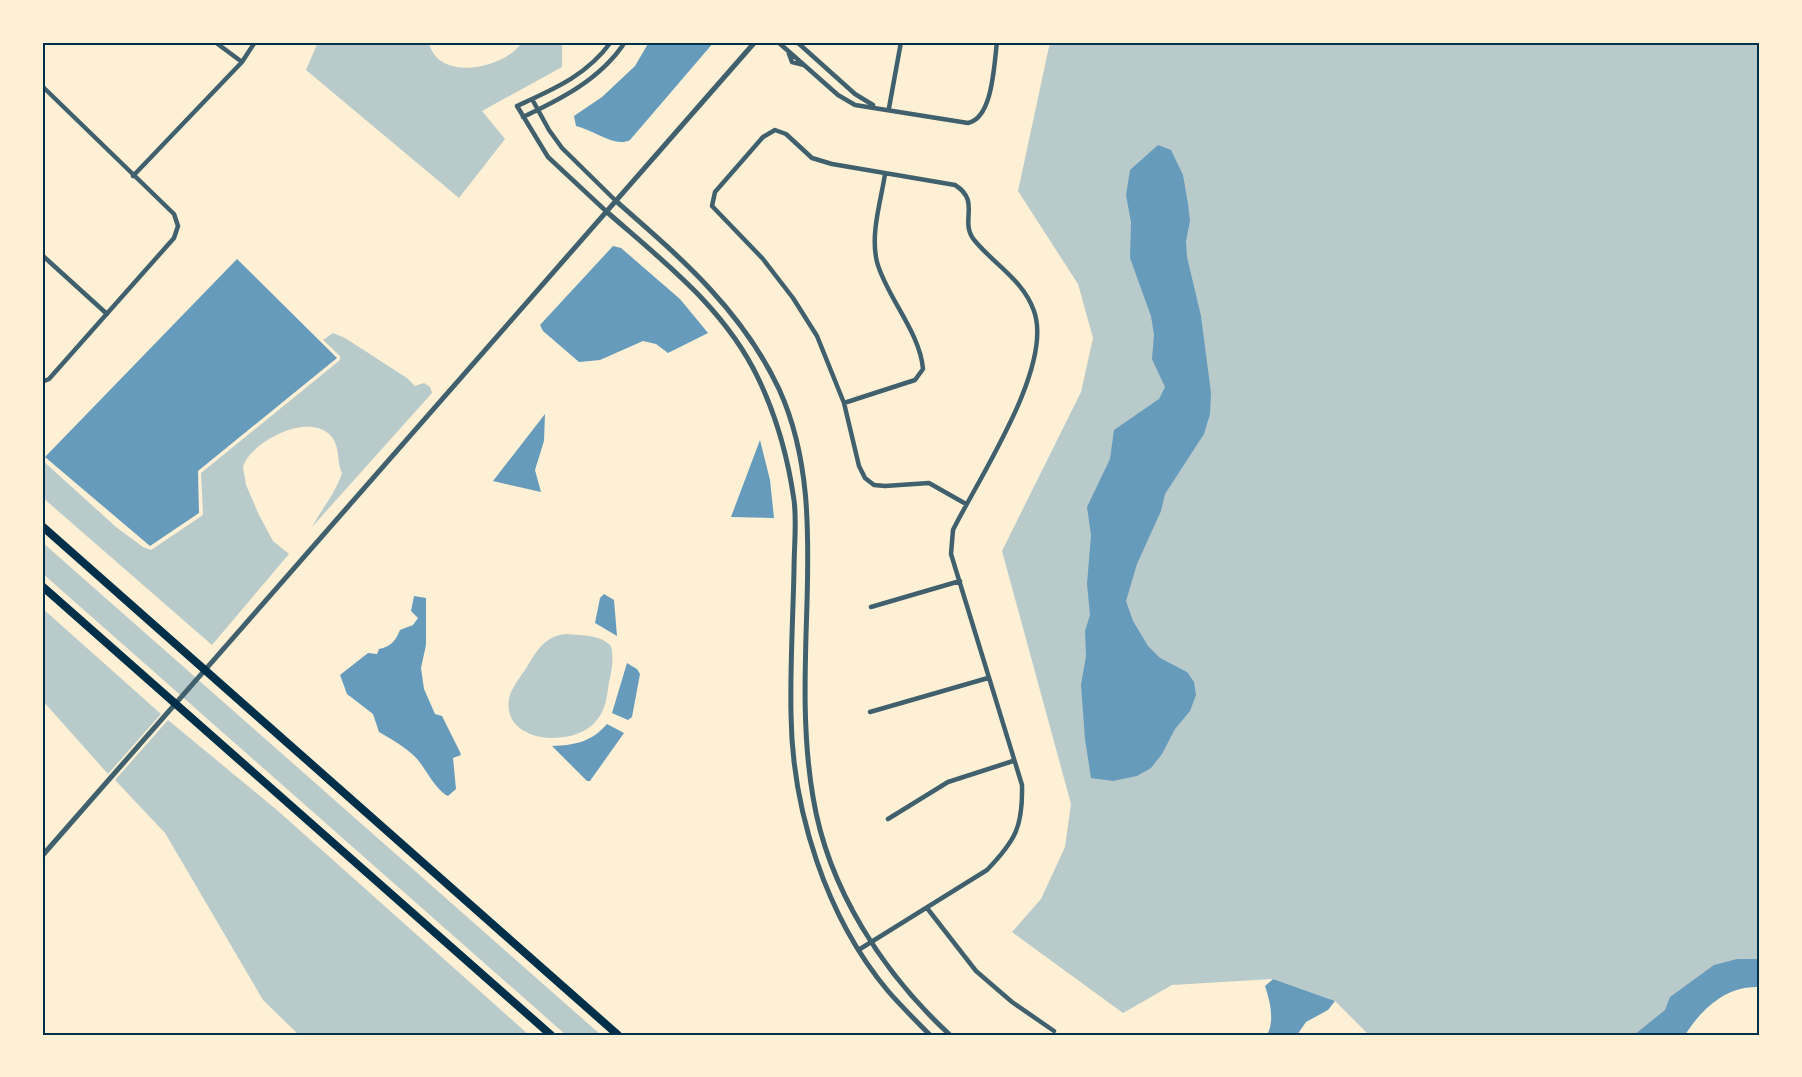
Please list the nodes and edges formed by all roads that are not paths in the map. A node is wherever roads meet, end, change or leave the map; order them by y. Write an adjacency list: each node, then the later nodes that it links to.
1 (215, 42): 11 (street)
2 (255, 42): 11 (street)
3 (611, 42): 16 (street)
4 (625, 42): 19 (street)
5 (755, 42): 23 (street)
6 (778, 42): 12 (street)
7 (797, 42): 10 (street)
8 (901, 42): 18 (street)
9 (997, 42): 18 (street)
10 (812, 56): 12 (street); 13 (street)
11 (242, 62): 22 (street)
12 (804, 65): 14 (street)
13 (824, 66): 14 (street); 17 (street)
14 (815, 75): 17 (street)
15 (42, 86): 22 (street)
16 (532, 99): 19 (street); 20 (street)
17 (875, 107): 18 (street)
18 (889, 108)
19 (538, 110): 20 (street); 23 (street)
20 (523, 117): 24 (street)
21 (885, 174): 28 (street); 28 (street); 29 (street)
22 (133, 176): 26 (street)
23 (616, 201): 24 (street); 40 (street)
24 (607, 212): 38 (street); 41 (street)
25 (42, 255): 26 (street)
26 (107, 315): 27 (street)
27 (42, 382)
28 (844, 403): 29 (street)
29 (966, 504): 31 (street)
30 (42, 526): 44 (highway)
31 (960, 581): 33 (street); 34 (street)
32 (42, 586): 43 (highway)
33 (872, 607)
34 (988, 678): 35 (street); 36 (street)
35 (870, 712)
36 (1013, 761): 37 (street); 39 (street)
37 (888, 819)
38 (42, 856)
39 (927, 908): 40 (street); 42 (street)
40 (871, 942): 41 (street); 46 (street)
41 (860, 949): 45 (street)
42 (1054, 1031)
43 (551, 1035)
44 (618, 1035)
45 (930, 1035)
46 (951, 1035)

